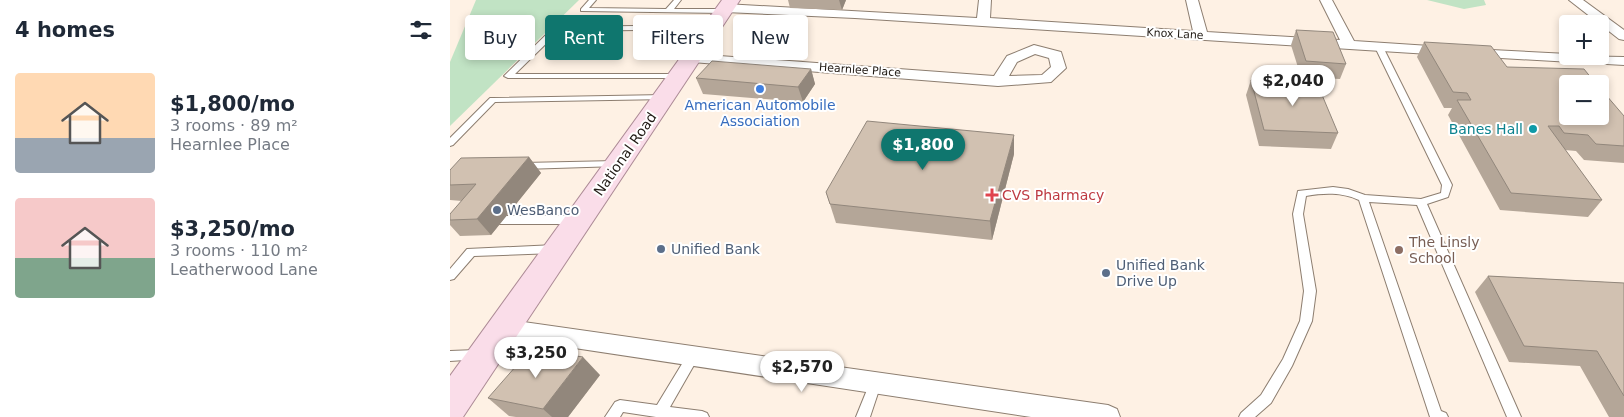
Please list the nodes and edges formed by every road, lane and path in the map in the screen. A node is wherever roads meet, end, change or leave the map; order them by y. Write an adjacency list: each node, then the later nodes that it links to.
1 (593, 0): 8 (lane)
2 (678, 0): 8 (lane)
3 (861, 0): 10 (street)
4 (985, 0): 11 (street)
5 (1192, 0): 12 (street)
6 (1326, 0): 14 (street)
7 (1575, 0): 13 (street)
8 (668, 11): 9 (lane)
9 (723, 12): 10 (street, Knox Lane); 17 (main road, National Road); 17 (lane)
10 (855, 14): 11 (street, Knox Lane)
11 (983, 22): 12 (street, Knox Lane)
12 (1201, 36): 14 (street, Knox Lane)
13 (1624, 36)
14 (1349, 44): 15 (street, Knox Lane)
15 (1379, 47): 16 (street, Knox Lane); 24 (lane)
16 (1624, 61)
17 (686, 67): 18 (street, Hearnlee Place); 19 (main road, National Road)
18 (998, 81)
19 (665, 97): 20 (lane); 21 (main road, National Road)
20 (450, 143)
21 (618, 164): 22 (lane); 26 (main road, National Road)
22 (510, 166)
23 (1363, 198): 24 (lane); 39 (lane); 40 (lane)
24 (1421, 202): 41 (lane)
25 (481, 220): 26 (lane)
26 (579, 220): 27 (main road, National Road)
27 (558, 249): 28 (lane); 29 (main road, National Road)
28 (450, 276)
29 (493, 342): 30 (lane); 31 (street); 33 (main road, National Road)
30 (450, 356)
31 (692, 358): 32 (street); 34 (lane)
32 (875, 384): 37 (lane); 38 (street)
33 (450, 405)
34 (660, 411): 35 (lane); 36 (lane)
35 (612, 417)
36 (701, 417)
37 (863, 417)
38 (1108, 417)
39 (1246, 417)
40 (1441, 417)
41 (1514, 417)

